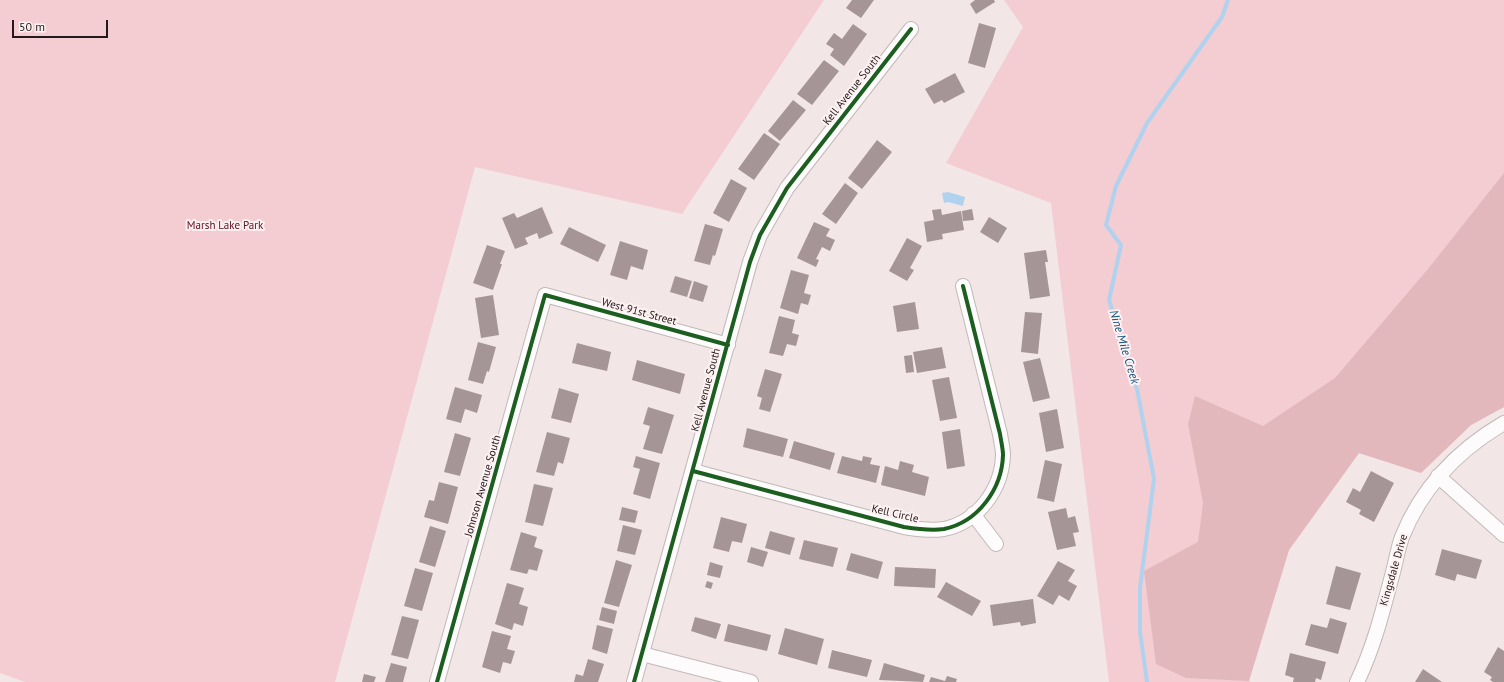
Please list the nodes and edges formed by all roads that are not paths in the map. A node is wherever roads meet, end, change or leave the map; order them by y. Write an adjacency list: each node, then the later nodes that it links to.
1 (911, 29): 4 (street, Kell Avenue South)
2 (963, 286): 8 (street, Kell Circle)
3 (545, 295): 4 (street, West 91st Street); 12 (street, Johnson Avenue South)
4 (728, 345): 6 (street, Kell Avenue South)
5 (1504, 423): 7 (street, Kingsdale Drive)
6 (693, 471): 8 (street, Kell Circle); 11 (street, Kell Avenue South)
7 (1438, 476): 9 (street); 15 (street, Kingsdale Drive)
8 (973, 514): 10 (street)
9 (1504, 535)
10 (996, 544)
11 (642, 654): 13 (street, Kell Avenue South); 14 (street)
12 (437, 682)
13 (634, 682)
14 (751, 682)
15 (1357, 682)

